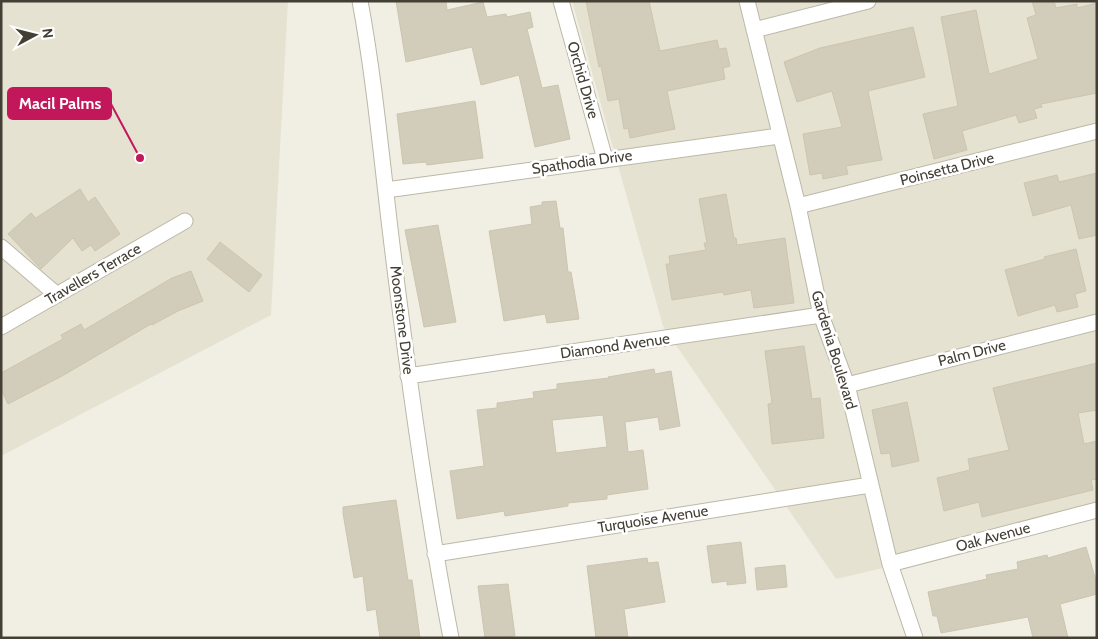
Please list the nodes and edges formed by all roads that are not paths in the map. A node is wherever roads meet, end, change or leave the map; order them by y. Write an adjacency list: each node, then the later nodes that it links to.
1 (360, 1): 9 (street, Moonstone Drive)
2 (561, 1): 8 (street, Orchid Drive)
3 (747, 1): 5 (street, Gardenia Boulevard)
4 (868, 1): 5 (street)
5 (754, 30): 7 (street, Gardenia Boulevard)
6 (1097, 131): 10 (street, Poinsetta Drive)
7 (779, 136): 8 (street, Spathodia Drive); 10 (street, Gardenia Boulevard)
8 (605, 159): 9 (street, Spathodia Drive)
9 (386, 190): 17 (street, Moonstone Drive)
10 (798, 206): 14 (street, Gardenia Boulevard)
11 (185, 220): 13 (street, Travellers Terrace)
12 (1, 247): 13 (street)
13 (57, 295): 16 (street, Travellers Terrace)
14 (822, 315): 17 (street, Diamond Avenue); 18 (street, Gardenia Boulevard)
15 (1097, 322): 18 (street, Palm Drive)
16 (1, 327)
17 (408, 376): 21 (street, Moonstone Drive)
18 (847, 385): 19 (street, Gardenia Boulevard)
19 (870, 485): 21 (street, Turquoise Avenue); 22 (street, Gardenia Boulevard)
20 (1097, 510): 22 (street, Oak Avenue)
21 (435, 554): 23 (street, Moonstone Drive)
22 (890, 564): 24 (street, Gardenia Boulevard)
23 (451, 638)
24 (915, 638)

